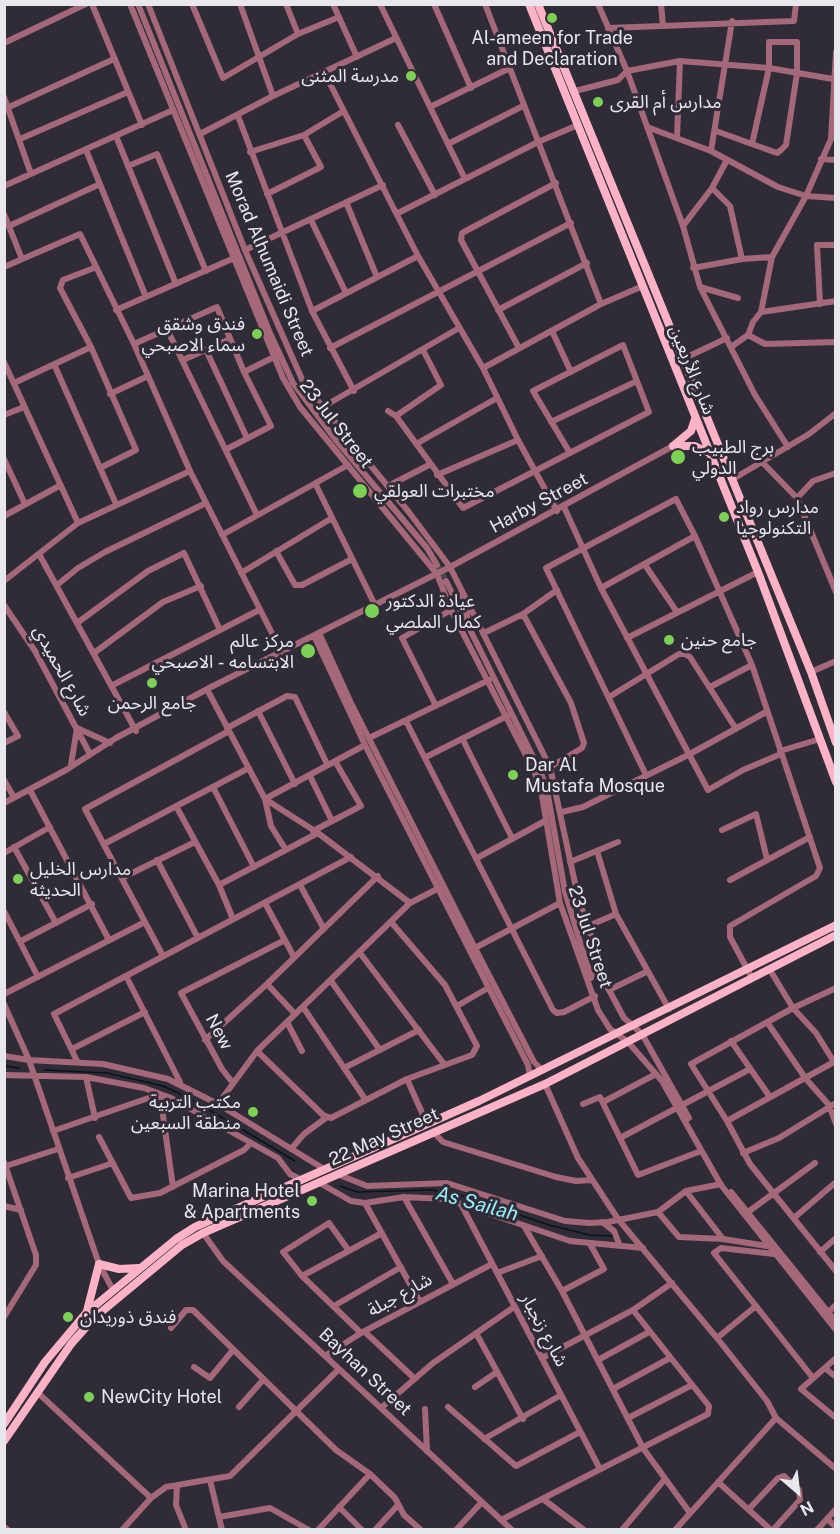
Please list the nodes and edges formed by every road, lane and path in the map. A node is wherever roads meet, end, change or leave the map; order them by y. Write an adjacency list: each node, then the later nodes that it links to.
1 (86, 4): 25 (street)
2 (92, 4): 29 (street)
3 (129, 4): 47 (street, 23 Jul Street)
4 (138, 4): 71 (street)
5 (148, 4): 55 (street, Morad Alhumaidi Street)
6 (192, 4): 27 (street)
7 (240, 4): 27 (street)
8 (286, 4): 23 (street)
9 (333, 4): 19 (street)
10 (380, 4): 24 (street)
11 (434, 4): 39 (street)
12 (485, 4): 33 (street)
13 (529, 4): 52 (main road, شارع الأربعين)
14 (538, 4): 37 (main road)
15 (543, 4): 37 (main road)
16 (598, 4): 22 (street)
17 (662, 4): 21 (street)
18 (796, 4): 20 (street)
19 (339, 17): 23 (street); 28 (street)
20 (732, 21): 21 (street); 31 (street)
21 (663, 26): 22 (street)
22 (608, 28): 34 (street)
23 (298, 34): 27 (street)
24 (396, 38): 28 (street); 46 (street)
25 (4, 43)
26 (836, 52): 38 (street)
27 (259, 55): 42 (street)
28 (357, 57): 35 (street)
29 (114, 59): 41 (street); 45 (street)
30 (680, 61): 31 (street); 34 (street); 58 (street)
31 (726, 64): 32 (street); 54 (street)
32 (768, 68): 36 (street); 36 (street); 62 (street)
33 (508, 69): 39 (street); 44 (street)
34 (627, 71): 40 (street); 53 (street)
35 (324, 72): 42 (street); 48 (street)
36 (797, 73): 38 (street); 62 (street)
37 (569, 74): 40 (main road, شارع الأربعين)
38 (832, 79): 67 (street)
39 (471, 88): 46 (street)
40 (576, 91): 135 (main road, شارع الأربعين)
41 (128, 92): 50 (street); 59 (street)
42 (273, 96): 49 (street)
43 (4, 97): 45 (street)
44 (523, 106): 60 (street); 61 (street)
45 (9, 107): 59 (street)
46 (430, 108): 61 (street)
47 (173, 110): 50 (street); 96 (street, 23 Jul Street)
48 (342, 112): 56 (street); 76 (street)
49 (238, 116): 55 (street); 66 (street)
50 (142, 125): 57 (street)
51 (398, 125): 80 (street)
52 (578, 125): 60 (street); 106 (main road, شارع الأربعين)
53 (647, 127): 58 (street); 89 (street)
54 (716, 131): 62 (street); 65 (street)
55 (200, 134): 64 (street, Morad Alhumaidi Street)
56 (304, 135): 66 (street); 79 (street)
57 (116, 136): 63 (street); 70 (street)
58 (677, 137): 65 (street)
59 (20, 139): 72 (street)
60 (538, 142): 73 (street); 74 (street)
61 (448, 144): 73 (street)
62 (752, 144)
63 (86, 150): 72 (street); 75 (street)
64 (206, 151): 71 (street); 92 (street, Morad Alhumaidi Street)
65 (711, 151): 68 (street)
66 (250, 152): 79 (street)
67 (821, 159): 69 (street); 81 (street)
68 (727, 160): 78 (street); 81 (street)
69 (836, 160)
70 (128, 165): 102 (street); 105 (street)
71 (205, 172): 145 (street)
72 (32, 174): 77 (street)
73 (465, 179): 80 (street)
74 (556, 183): 87 (street); 103 (street)
75 (100, 184): 88 (street); 110 (street)
76 (383, 185): 83 (street); 84 (street)
77 (4, 186)
78 (712, 188): 89 (street); 97 (street)
79 (267, 194): 90 (street)
80 (435, 195): 84 (street)
81 (806, 196): 82 (street); 94 (street)
82 (836, 198)
83 (346, 202): 86 (street); 104 (street)
84 (398, 213): 93 (street)
85 (4, 214): 88 (street)
86 (311, 220): 90 (street); 108 (street)
87 (571, 223): 98 (street); 103 (street)
88 (9, 226): 95 (street)
89 (683, 226): 101 (street)
90 (282, 234): 92 (street); 116 (street)
91 (836, 245): 114 (street)
92 (245, 250): 133 (street, Morad Alhumaidi Street)
93 (418, 256): 104 (street); 109 (street)
94 (772, 257): 97 (street); 118 (street)
95 (22, 259): 99 (street); 100 (street)
96 (232, 259): 102 (street); 134 (street, 23 Jul Street)
97 (742, 259): 101 (street)
98 (587, 263): 113 (street); 117 (street)
99 (4, 267)
100 (94, 268): 115 (street); 128 (street)
101 (693, 268): 107 (street)
102 (206, 271): 105 (street)
103 (477, 273): 109 (street); 117 (street)
104 (377, 278): 108 (street)
105 (176, 284): 110 (street)
106 (643, 286): 113 (street); 156 (main road, شارع الأربعين)
107 (700, 287): 111 (street); 123 (street)
108 (346, 293): 116 (street)
109 (439, 294): 119 (street); 129 (street)
110 (146, 297): 115 (street)
111 (738, 298)
112 (836, 301): 114 (street)
113 (601, 304): 121 (street)
114 (820, 304): 118 (street)
115 (116, 310): 126 (street)
116 (312, 310): 129 (street)
117 (498, 310): 130 (street)
118 (761, 312): 122 (street)
119 (459, 328): 132 (street); 139 (street)
120 (168, 329): 124 (street); 126 (street); 136 (street)
121 (552, 332): 130 (street); 141 (street)
122 (748, 335): 125 (street); 127 (street)
123 (727, 338): 127 (street); 135 (street)
124 (230, 339): 131 (street); 140 (street)
125 (836, 342)
126 (134, 344): 142 (street)
127 (731, 346): 163 (street)
128 (91, 347): 138 (street); 147 (street)
129 (330, 348): 146 (street)
130 (519, 348): 139 (street)
131 (206, 350): 136 (street); 158 (street)
132 (423, 350): 146 (street); 155 (street)
133 (290, 357): 145 (street); 151 (street, Morad Alhumaidi Street)
134 (272, 358): 140 (street); 160 (street, 23 Jul Street)
135 (683, 359): 176 (main road, شارع الأربعين)
136 (183, 360): 164 (street)
137 (4, 362): 144 (street)
138 (54, 364): 144 (street); 171 (street)
139 (483, 368): 148 (street)
140 (244, 372): 158 (street)
141 (571, 372): 143 (street); 157 (street)
142 (148, 376): 147 (street); 172 (street)
143 (637, 381): 157 (street); 165 (street)
144 (14, 383): 149 (street)
145 (293, 383): 150 (street)
146 (354, 391): 151 (street)
147 (110, 394): 171 (street)
148 (497, 398): 159 (street); 161 (street)
149 (24, 407): 154 (street); 178 (street)
150 (310, 407): 160 (street); 186 (street)
151 (321, 408): 179 (street, Morad Alhumaidi Street)
152 (388, 411): 155 (street)
153 (836, 413): 163 (street)
154 (4, 415)
155 (396, 416): 161 (street)
156 (695, 418): 162 (main road); 166 (main road, شارع الأربعين)
157 (551, 422): 165 (street)
158 (247, 438): 164 (street)
159 (518, 440): 173 (street); 175 (street)
160 (328, 442): 169 (street, 23 Jul Street)
161 (416, 444): 170 (street)
162 (673, 447): 166 (main road); 184 (street, Harby Street)
163 (788, 447): 168 (street)
164 (226, 449): 187 (street)
165 (570, 453): 173 (street)
166 (710, 454): 203 (main road, شارع الأربعين)
167 (4, 459): 182 (street)
168 (762, 462): 176 (street); 180 (street)
169 (348, 465): 177 (street); 197 (street, 23 Jul Street)
170 (429, 465): 175 (street); 179 (street)
171 (100, 468): 183 (street)
172 (190, 471): 181 (street); 183 (street)
173 (535, 471): 175 (street); 185 (street)
174 (836, 474): 180 (street)
175 (437, 475)
176 (733, 479): 202 (main road, شارع الأربعين)
177 (315, 485): 187 (street); 189 (street)
178 (59, 486): 182 (street); 190 (street)
179 (388, 486): 193 (street, Morad Alhumaidi Street)
180 (797, 498): 215 (street)
181 (206, 503): 191 (street); 210 (street)
182 (25, 504): 188 (street)
183 (116, 504): 190 (street)
184 (564, 507): 185 (street, Harby Street); 194 (street)
185 (557, 511): 201 (street, Harby Street)
186 (398, 512): 193 (street); 197 (street); 199 (street)
187 (257, 515): 191 (street)
188 (4, 516)
189 (332, 518): 195 (street); 198 (street)
190 (78, 523): 196 (street)
191 (222, 535): 204 (street)
192 (695, 536): 194 (street); 200 (street); 213 (street)
193 (435, 545): 201 (street, Morad Alhumaidi Street)
194 (583, 548): 212 (street); 214 (street)
195 (276, 551): 198 (street); 204 (street)
196 (39, 554): 206 (street); 210 (street)
197 (422, 555): 205 (street, 23 Jul Street)
198 (352, 559): 216 (street)
199 (437, 565)
200 (645, 565): 212 (street); 220 (street)
201 (450, 567): 205 (street, Harby Street); 207 (street, 23 Jul Street)
202 (769, 567): 203 (main road); 232 (main road, شارع الأربعين)
203 (758, 572): 213 (street); 251 (main road, شارع الأربعين)
204 (240, 573): 218 (street)
205 (437, 574): 208 (street, Harby Street); 209 (street, 23 Jul Street)
206 (4, 581)
207 (457, 581): 222 (street); 225 (street, 23 Jul Street)
208 (418, 584): 216 (street, Harby Street); 226 (street, Harby Street)
209 (444, 584): 219 (street, 23 Jul Street); 222 (street)
210 (57, 585): 223 (street)
211 (201, 586): 223 (street); 224 (street); 229 (street)
212 (601, 588): 227 (street)
213 (720, 590): 220 (street); 231 (street)
214 (557, 591): 221 (street); 238 (street)
215 (836, 592)
216 (374, 603): 228 (street, Harby Street)
217 (4, 605): 246 (street, شارع الحميدي)
218 (259, 610): 224 (street); 228 (street)
219 (452, 610): 234 (street, 23 Jul Street); 240 (street)
220 (677, 612): 227 (street)
221 (524, 614): 225 (street); 264 (street)
222 (466, 622): 329 (street)
223 (77, 623): 229 (street)
224 (220, 630): 235 (street)
225 (484, 633): 264 (street, 23 Jul Street)
226 (318, 636): 237 (street, Harby Street); 239 (street)
227 (627, 638): 233 (street)
228 (280, 651): 249 (street, Harby Street)
229 (94, 653): 235 (street)
230 (836, 661): 232 (street)
231 (752, 665): 236 (street); 243 (street)
232 (811, 672): 255 (main road, شارع الأربعين)
233 (647, 675): 236 (street); 238 (street); 259 (street)
234 (489, 680): 240 (street); 244 (street, 23 Jul Street)
235 (111, 686): 249 (street)
236 (710, 687): 248 (street)
237 (209, 693): 247 (street); 249 (street, Harby Street)
238 (609, 697): 266 (street)
239 (348, 704): 250 (street); 256 (street)
240 (436, 706): 245 (street)
241 (258, 711): 247 (street); 262 (street); 271 (street)
242 (4, 712): 253 (street)
243 (766, 712): 248 (street); 257 (street)
244 (507, 716): 252 (street); 281 (street, 23 Jul Street)
245 (406, 721): 250 (street); 260 (street)
246 (76, 728): 254 (street); 258 (street, شارع الحميدي); 263 (street)
247 (228, 729): 265 (street); 289 (street)
248 (736, 729): 259 (street)
249 (135, 730): 254 (street, Harby Street)
250 (369, 738): 268 (street)
251 (820, 739): 257 (street); 270 (main road, شارع الأربعين)
252 (463, 740): 260 (street); 286 (street)
253 (4, 743)
254 (110, 743): 258 (street, Harby Street)
255 (836, 743)
256 (365, 745): 261 (street); 268 (street)
257 (781, 752): 259 (street); 285 (street)
258 (90, 754): 263 (street, Harby Street)
259 (688, 755): 266 (street)
260 (426, 757): 295 (street)
261 (334, 761): 262 (street); 280 (street)
262 (327, 764): 267 (street)
263 (71, 765): 273 (street, Harby Street); 274 (street, Harby Street)
264 (550, 767): 279 (street, 23 Jul Street)
265 (249, 768): 272 (street); 276 (street)
266 (646, 775): 279 (street)
267 (310, 776): 271 (street); 280 (street)
268 (385, 778): 305 (street)
269 (4, 780): 274 (street)
270 (836, 782)
271 (295, 784): 276 (street)
272 (213, 787): 278 (street); 299 (street)
273 (30, 790): 277 (street, Harby Street); 282 (street)
274 (12, 794): 275 (street, Harby Street)
275 (4, 799)
276 (265, 799): 284 (street); 291 (street)
277 (4, 803)
278 (176, 806): 287 (street); 289 (street)
279 (562, 812): 298 (street, 23 Jul Street)
280 (332, 821): 284 (street)
281 (545, 821): 286 (street); 308 (street, 23 Jul Street)
282 (50, 827): 290 (street); 309 (street)
283 (722, 830): 296 (street)
284 (315, 832): 291 (street); 294 (street)
285 (810, 837): 296 (street); 330 (street)
286 (512, 838): 295 (street)
287 (195, 842): 297 (street); 303 (street)
288 (618, 842): 292 (street)
289 (104, 844): 301 (street)
290 (14, 847): 293 (street); 315 (street)
291 (286, 850): 299 (street)
292 (597, 851): 298 (street); 311 (street)
293 (4, 853)
294 (351, 857): 300 (street); 304 (street)
295 (477, 858): 317 (street)
296 (767, 859): 302 (street)
297 (157, 860): 301 (street); 321 (street)
298 (570, 862): 318 (street, 23 Jul Street)
299 (254, 867): 303 (street)
300 (378, 876): 307 (street); 319 (street)
301 (122, 879): 313 (street)
302 (730, 880)
303 (219, 885): 312 (street)
304 (300, 885): 306 (street); 319 (street)
305 (441, 888): 307 (street); 325 (street)
306 (265, 903): 312 (street); 323 (street)
307 (410, 903): 314 (street)
308 (560, 903): 317 (street); 342 (street, 23 Jul Street)
309 (92, 904): 315 (street); 322 (street)
310 (4, 910): 324 (street)
311 (616, 914): 318 (street); 332 (street)
312 (233, 919): 321 (street)
313 (145, 922): 322 (street); 327 (street)
314 (391, 922): 326 (street); 344 (street)
315 (56, 923): 324 (street)
316 (836, 925): 330 (main road, 22 May Street)
317 (512, 927): 325 (street); 342 (street)
318 (586, 927): 340 (street, 23 Jul Street)
319 (324, 929): 328 (street)
320 (836, 935): 331 (main road, 22 May Street)
321 (198, 938): 327 (street)
322 (109, 940): 334 (street)
323 (285, 940): 328 (street); 356 (street, New)
324 (21, 941): 334 (street)
325 (472, 950): 338 (street); 367 (street)
326 (360, 953): 336 (street); 353 (street)
327 (163, 956): 333 (street)
328 (294, 957): 337 (street)
329 (591, 969): 340 (street); 342 (street)
330 (747, 969): 335 (street); 347 (main road, 22 May Street)
331 (770, 970): 335 (main road, 22 May Street); 346 (street)
332 (648, 971): 340 (street); 347 (street)
333 (126, 976): 348 (street); 359 (street)
334 (38, 977): 341 (street)
335 (752, 978): 355 (main road, 22 May Street)
336 (331, 981): 345 (street); 360 (street)
337 (267, 984): 349 (street); 356 (street)
338 (488, 988): 344 (street); 367 (street)
339 (836, 988): 346 (street)
340 (609, 990): 352 (street, 23 Jul Street)
341 (4, 994)
342 (594, 997): 354 (street, 23 Jul Street)
343 (4, 1004): 364 (street)
344 (457, 1005): 366 (street)
345 (303, 1007): 349 (street); 368 (street)
346 (793, 1008): 351 (street); 377 (street)
347 (669, 1009): 352 (main road, 22 May Street)
348 (145, 1012): 359 (street); 378 (street)
349 (295, 1014): 350 (street)
350 (287, 1022): 361 (street); 362 (street)
351 (767, 1022): 357 (street); 377 (street)
352 (633, 1026): 354 (main road, 22 May Street); 355 (street, 23 Jul Street)
353 (419, 1030): 360 (street); 366 (street)
354 (617, 1034): 358 (street, 23 Jul Street); 370 (main road, 22 May Street)
355 (642, 1035): 358 (main road, 22 May Street); 389 (street, 23 Jul Street)
356 (205, 1040): 379 (street, New)
357 (731, 1041): 369 (street); 381 (street)
358 (628, 1042): 371 (street, 23 Jul Street); 380 (main road, 22 May Street)
359 (72, 1049): 365 (street)
360 (380, 1050): 368 (street)
361 (257, 1051): 379 (street); 390 (street)
362 (302, 1052)
363 (4, 1056): 364 (street)
364 (29, 1060): 365 (street); 374 (street)
365 (77, 1061): 378 (street)
366 (444, 1064): 376 (street)
367 (531, 1064): 370 (street); 373 (street)
368 (344, 1068): 384 (street)
369 (750, 1069): 381 (street); 383 (street)
370 (542, 1070): 373 (main road, 22 May Street)
371 (656, 1074): 385 (street); 389 (street, 23 Jul Street)
372 (4, 1075): 374 (street)
373 (530, 1076): 393 (main road, 22 May Street)
374 (34, 1077): 375 (street); 395 (street)
375 (86, 1077): 382 (street); 391 (street)
376 (407, 1079): 384 (street); 393 (street)
377 (806, 1079): 383 (street); 388 (street)
378 (181, 1083): 386 (street)
379 (233, 1083): 386 (street)
380 (545, 1084): 396 (main road, 22 May Street); 411 (street)
381 (707, 1091): 389 (street); 392 (street)
382 (160, 1094): 391 (street); 399 (street); 415 (street)
383 (770, 1098): 392 (street)
384 (365, 1100): 390 (street)
385 (603, 1102): 387 (street); 398 (street)
386 (218, 1104): 401 (street)
387 (583, 1104)
388 (832, 1104): 394 (street); 403 (street)
389 (680, 1105): 398 (street); 402 (street, 23 Jul Street); 414 (street, 23 Jul Street)
390 (327, 1117): 401 (street)
391 (94, 1119): 395 (street)
392 (727, 1121): 403 (street)
393 (427, 1124): 407 (main road, 22 May Street)
394 (836, 1124)
395 (53, 1131): 400 (street)
396 (433, 1132): 408 (main road, 22 May Street); 411 (street)
397 (99, 1137): 404 (street)
398 (620, 1138): 402 (street)
399 (250, 1144): 410 (street); 415 (street)
400 (58, 1149): 406 (street); 409 (street)
401 (291, 1149): 407 (street)
402 (701, 1151): 414 (street, 23 Jul Street)
403 (743, 1153): 417 (street)
404 (113, 1163): 409 (street); 415 (street)
405 (815, 1163): 417 (street)
406 (5, 1164): 422 (street)
407 (324, 1169): 408 (main road); 410 (main road, 22 May Street)
408 (337, 1174): 412 (main road, 22 May Street); 427 (street)
409 (68, 1178): 441 (street)
410 (300, 1179): 412 (main road); 444 (main road, 22 May Street)
411 (592, 1180): 426 (street)
412 (318, 1182): 419 (street); 429 (main road, 22 May Street)
413 (836, 1182): 425 (street)
414 (722, 1184): 416 (street); 424 (street, 23 Jul Street); 435 (street, 23 Jul Street)
415 (173, 1187)
416 (686, 1191): 423 (street); 432 (street)
417 (774, 1193): 424 (street); 425 (street)
418 (404, 1197): 419 (street); 420 (street); 449 (street)
419 (365, 1203): 430 (street)
420 (461, 1204): 428 (street); 442 (street, شارع زنجبار)
421 (4, 1206): 422 (street)
422 (21, 1210): 461 (street)
423 (658, 1212): 426 (street); 432 (street)
424 (748, 1212): 460 (street, 23 Jul Street)
425 (795, 1217): 438 (street)
426 (618, 1219): 427 (street); 436 (street)
427 (602, 1222): 434 (street)
428 (524, 1226): 433 (street); 440 (street)
429 (202, 1233): 452 (main road, 22 May Street); 471 (street, Bayhan Street)
430 (382, 1233): 437 (street); 443 (street)
431 (836, 1238): 438 (street)
432 (723, 1239): 435 (street)
433 (590, 1244): 434 (street); 451 (street)
434 (620, 1246): 436 (street)
435 (767, 1246): 439 (street, 23 Jul Street)
436 (644, 1248): 448 (street)
437 (350, 1251): 447 (street); 447 (street)
438 (820, 1252): 445 (street)
439 (774, 1254): 456 (street); 460 (street, 23 Jul Street)
440 (542, 1256): 446 (street); 451 (street)
441 (99, 1264): 444 (main road); 450 (street); 459 (main road)
442 (492, 1264): 446 (street, شارع زنجبار); 449 (street, شارع جبلة)
443 (401, 1267): 453 (street); 455 (street)
444 (140, 1268): 450 (main road, 22 May Street)
445 (836, 1271)
446 (497, 1273): 457 (street, شارع زنجبار)
447 (302, 1276): 455 (street)
448 (672, 1283): 458 (street); 469 (street)
449 (453, 1284): 453 (street, شارع جبلة)
450 (113, 1290): 452 (main road); 459 (main road, 22 May Street)
451 (562, 1291): 468 (street)
452 (119, 1297): 487 (main road, 22 May Street)
453 (420, 1302): 465 (street, شارع جبلة)
454 (836, 1305): 460 (street)
455 (334, 1306): 465 (street)
456 (756, 1306): 469 (street); 481 (street)
457 (514, 1307): 467 (street); 472 (street, شارع زنجبار)
458 (633, 1310): 466 (street); 468 (street)
459 (86, 1313): 498 (main road, 22 May Street)
460 (826, 1314): 462 (street, 23 Jul Street); 464 (street, 23 Jul Street)
461 (4, 1317)
462 (836, 1322)
463 (171, 1328): 470 (street)
464 (836, 1330)
465 (363, 1332): 471 (street, شارع جبلة); 482 (street)
466 (650, 1332): 473 (street); 475 (street)
467 (476, 1333): 479 (street); 482 (street)
468 (584, 1336): 472 (street); 475 (street)
469 (717, 1338): 495 (street)
470 (233, 1350): 476 (street); 483 (street)
471 (325, 1356): 478 (street, Bayhan Street)
472 (542, 1358): 488 (street, شارع زنجبار)
473 (670, 1358): 484 (street); 486 (street)
474 (836, 1358): 477 (street)
475 (598, 1360): 486 (street)
476 (194, 1367)
477 (825, 1368): 480 (street); 481 (street)
478 (339, 1369): 491 (street, Bayhan Street); 492 (street)
479 (497, 1372): 485 (street); 496 (street)
480 (836, 1377)
481 (813, 1378): 497 (street)
482 (415, 1379): 491 (street)
483 (263, 1380): 489 (street); 492 (street)
484 (692, 1385): 494 (street); 503 (street)
485 (475, 1387)
486 (613, 1389): 494 (street)
487 (37, 1392): 499 (main road, 22 May Street); 512 (street)
488 (561, 1395): 496 (street); 500 (street, شارع زنجبار)
489 (239, 1407)
490 (448, 1407): 501 (street)
491 (381, 1408): 504 (street, Bayhan Street)
492 (296, 1410): 507 (street); 509 (street)
493 (426, 1410): 504 (street)
494 (628, 1418): 503 (street)
495 (776, 1418): 506 (street); 510 (street)
496 (523, 1419): 501 (street)
497 (836, 1419)
498 (4, 1424): 499 (main road)
499 (12, 1430): 502 (main road, 22 May Street)
500 (580, 1432): 501 (street); 505 (street, شارع زنجبار)
501 (484, 1439)
502 (4, 1441)
503 (643, 1448): 505 (street); 508 (street)
504 (427, 1451): 514 (street, Bayhan Street)
505 (600, 1469): 513 (street)
506 (836, 1469)
507 (370, 1474): 515 (street); 516 (street)
508 (665, 1479): 519 (street); 535 (street)
509 (210, 1480): 511 (street); 520 (street)
510 (718, 1482): 517 (street); 519 (street)
511 (177, 1485): 512 (street); 526 (street)
512 (151, 1498): 525 (street)
513 (543, 1499): 522 (street); 534 (street)
514 (481, 1503): 522 (street, Bayhan Street); 532 (street)
515 (398, 1505): 524 (street); 531 (street)
516 (339, 1507): 529 (street); 530 (street)
517 (749, 1509): 537 (street); 537 (street)
518 (836, 1509): 521 (street)
519 (690, 1513): 536 (street)
520 (219, 1517): 527 (street); 528 (street)
521 (827, 1519): 523 (street); 538 (street)
522 (501, 1520): 533 (street, Bayhan Street)
523 (836, 1527)
524 (418, 1528)
525 (122, 1530)
526 (186, 1530)
527 (222, 1530)
528 (309, 1530)
529 (318, 1530)
530 (362, 1530)
531 (375, 1530)
532 (456, 1530)
533 (512, 1530)
534 (584, 1530)
535 (622, 1530)
536 (675, 1530)
537 (772, 1530)
538 (817, 1530)

